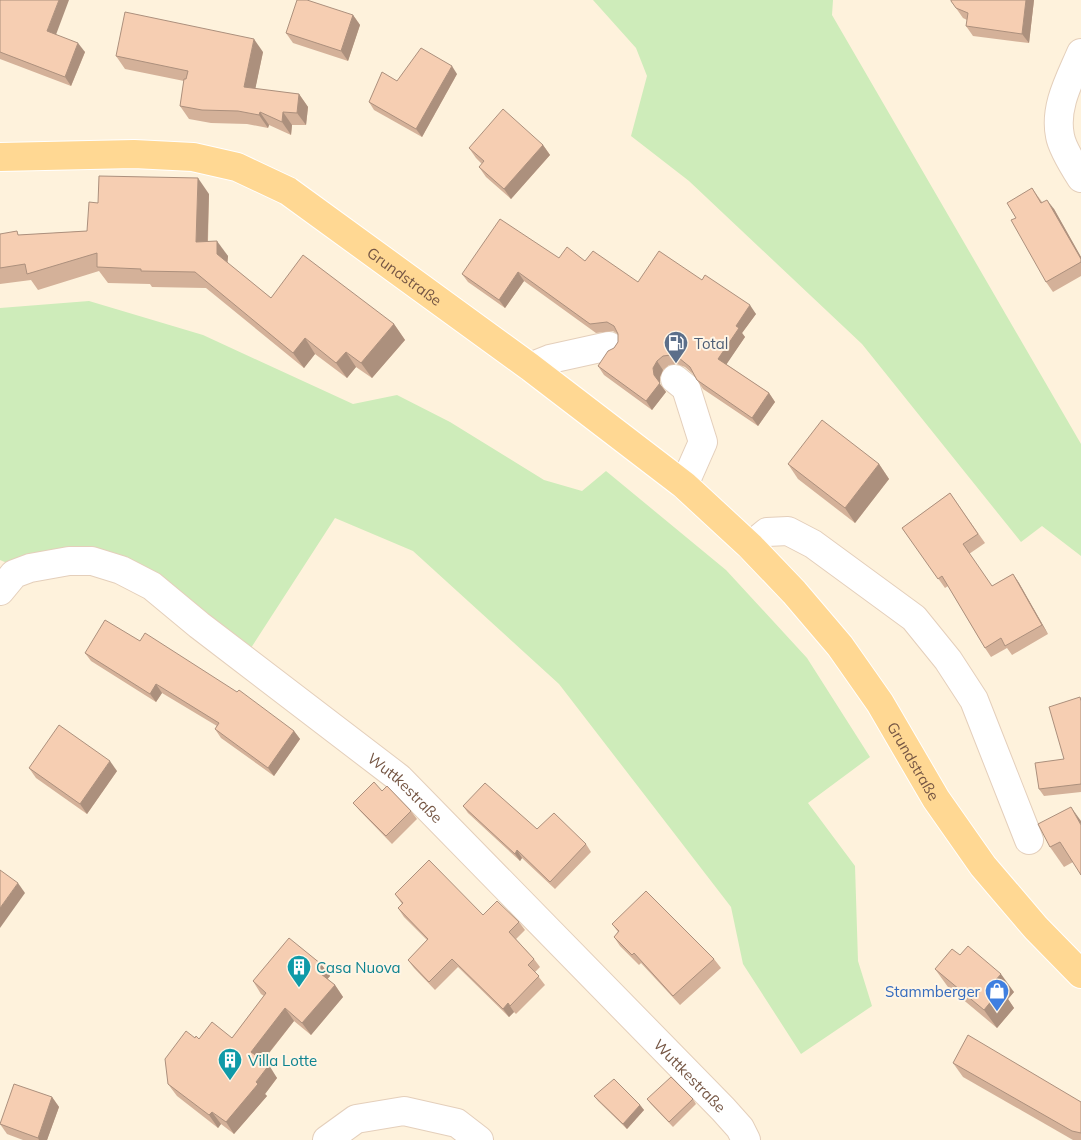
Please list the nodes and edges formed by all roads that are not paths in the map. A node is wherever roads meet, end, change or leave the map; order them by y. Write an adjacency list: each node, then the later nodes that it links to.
1 (1081, 53): 3 (street)
2 (0, 157): 5 (main road, Grundstraße)
3 (1081, 178)
4 (609, 346): 5 (street)
5 (530, 367): 7 (main road, Grundstraße)
6 (675, 379): 7 (street)
7 (684, 485): 8 (main road, Grundstraße)
8 (750, 546): 10 (street); 11 (main road, Grundstraße)
9 (0, 591): 14 (street, Wuttkestraße)
10 (1029, 840)
11 (1081, 974)
12 (327, 1140): 13 (street)
13 (479, 1140)
14 (746, 1140)

